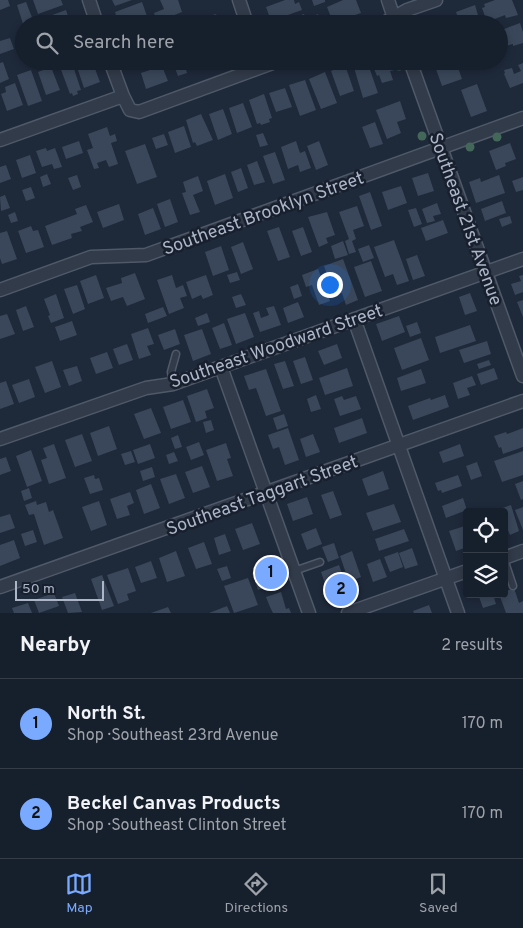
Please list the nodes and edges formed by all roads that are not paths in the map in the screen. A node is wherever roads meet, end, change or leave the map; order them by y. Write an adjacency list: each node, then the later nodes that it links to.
1 (89, 0): 5 (street)
2 (239, 0): 6 (street)
3 (388, 0): 7 (street)
4 (436, 0): 8 (street)
5 (94, 15)
6 (244, 15)
7 (393, 15)
8 (402, 15)
9 (113, 70): 12 (street)
10 (246, 70): 12 (street)
11 (413, 70): 15 (street, Southeast 21st Avenue)
12 (123, 96): 14 (street)
13 (523, 118): 15 (street, Southeast Brooklyn Street)
14 (0, 140)
15 (440, 148): 17 (street, Southeast 21st Avenue); 18 (street, Southeast Brooklyn Street)
16 (523, 259): 17 (street, Southeast Woodward Street)
17 (485, 272): 19 (street, Southeast Woodward Street); 22 (street, Southeast 21st Avenue)
18 (0, 290)
19 (354, 319): 21 (street, Southeast Woodward Street); 26 (street)
20 (176, 354): 23 (lane)
21 (221, 367): 23 (street, Southeast Woodward Street); 27 (street)
22 (523, 376)
23 (173, 384): 25 (street, Southeast Woodward Street)
24 (523, 402): 26 (street, Southeast Taggart Street)
25 (0, 439)
26 (398, 446): 27 (street, Southeast Taggart Street); 34 (street)
27 (266, 494): 32 (street); 36 (street, Southeast Taggart Street)
28 (523, 551): 29 (street)
29 (508, 557)
30 (320, 562): 32 (lane)
31 (508, 570): 35 (lane)
32 (294, 572): 37 (street)
33 (463, 572): 34 (street)
34 (446, 578): 38 (street); 39 (street)
35 (513, 586)
36 (0, 587)
37 (309, 613)
38 (348, 613)
39 (458, 613)

